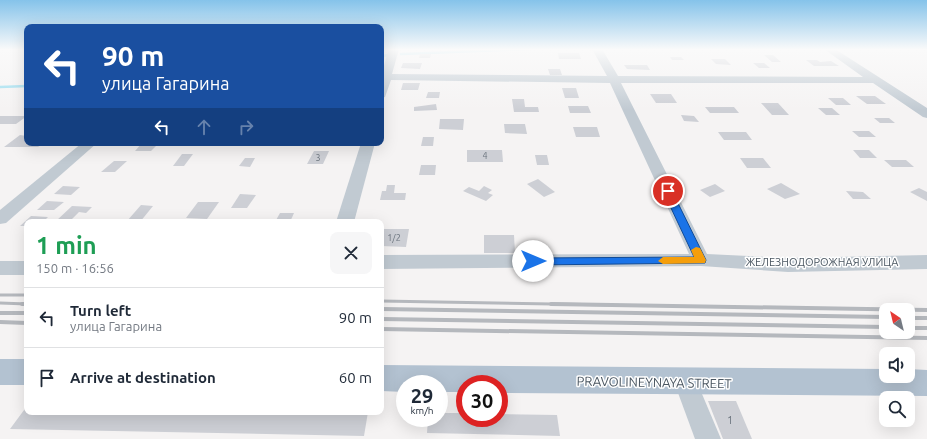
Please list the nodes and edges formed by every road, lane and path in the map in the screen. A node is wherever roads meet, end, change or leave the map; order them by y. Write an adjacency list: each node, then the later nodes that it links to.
1 (388, 69): 4 (street)
2 (609, 69): 5 (street)
3 (859, 69): 6 (street)
4 (386, 77): 5 (street); 7 (street)
5 (614, 79): 6 (street); 13 (street)
6 (875, 80): 8 (street)
7 (384, 84)
8 (927, 114)
9 (86, 146): 11 (street)
10 (367, 146): 12 (street)
11 (0, 219)
12 (346, 219)
13 (701, 260): 14 (street, ЖЕЛЕЗНОДОРОЖНАЯ УЛИЦА); 15 (street, ЖЕЛЕЗНОДОРОЖНАЯ УЛИЦА)
14 (384, 262)
15 (927, 262)
16 (0, 268): 17 (street)
17 (24, 268)
18 (0, 372): 19 (main road)
19 (24, 372)
20 (384, 378): 21 (main road, PRAVOLINEYNAYA STREET)
21 (686, 382): 22 (main road, PRAVOLINEYNAYA STREET); 23 (street)
22 (927, 383)
23 (708, 439)

